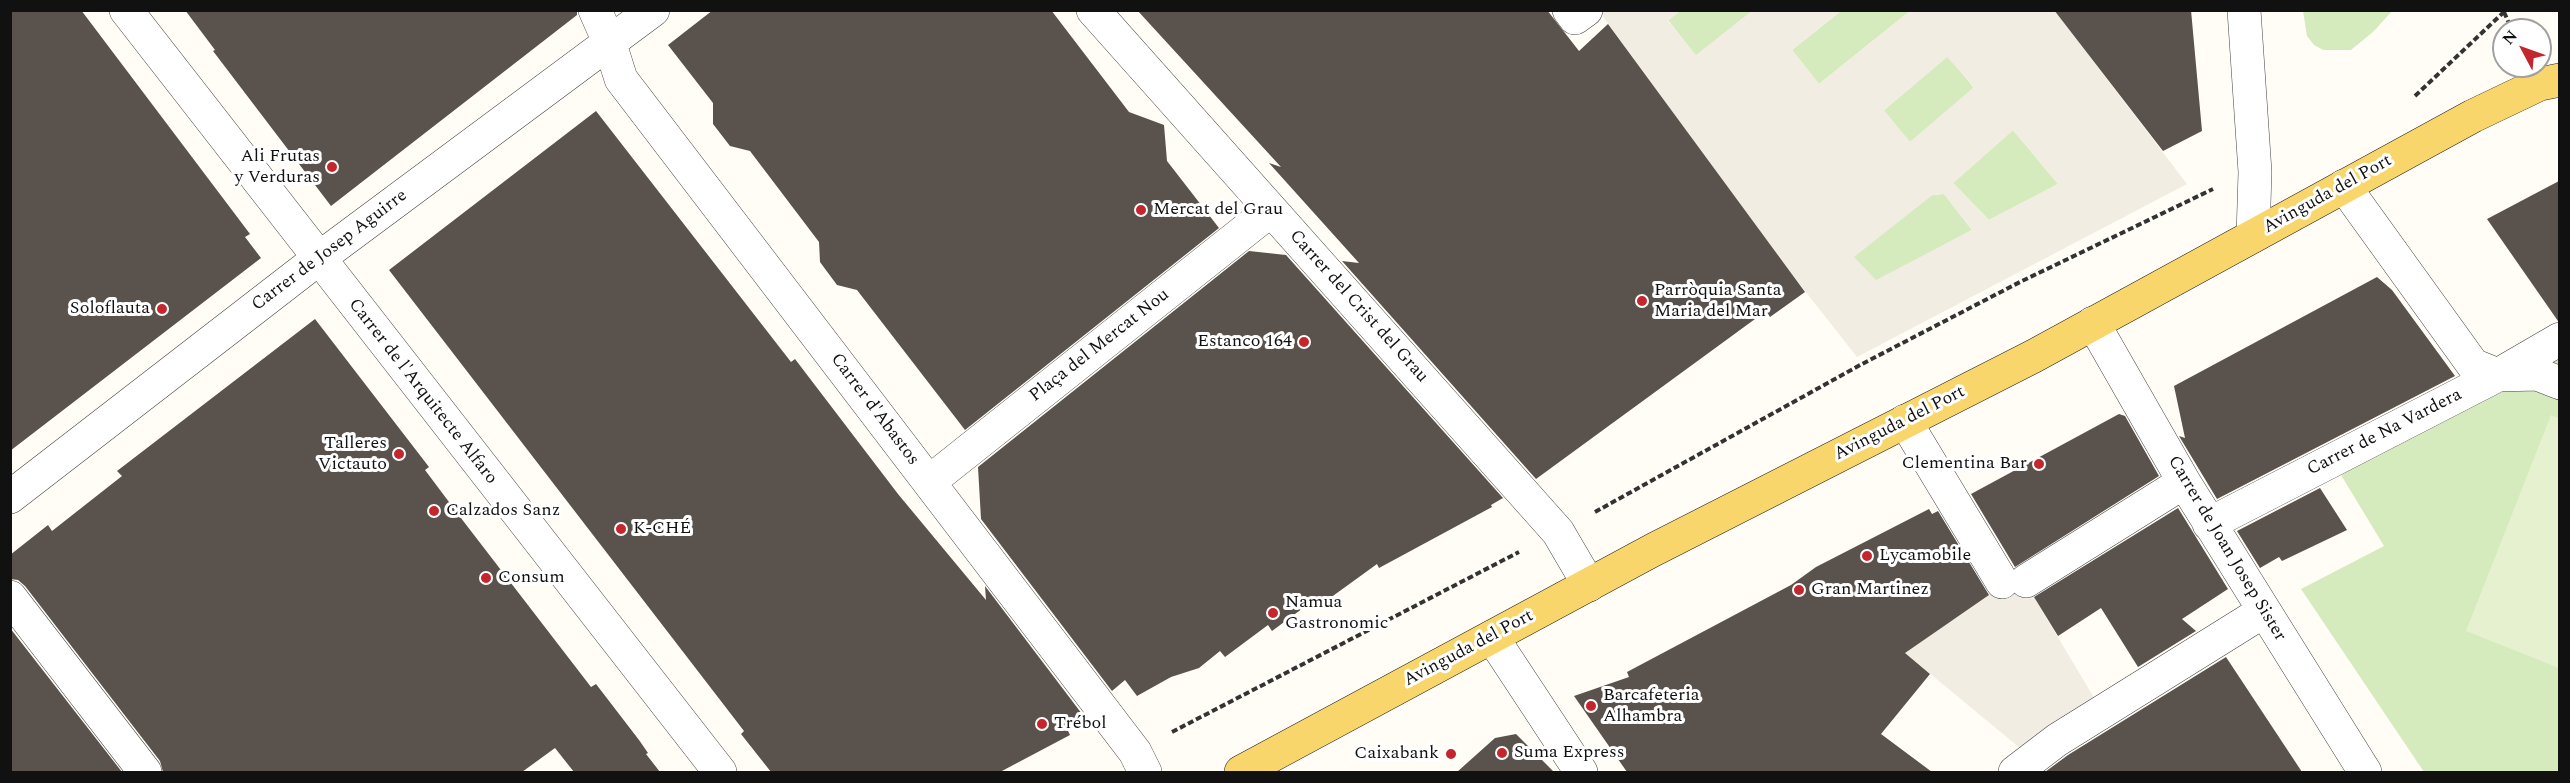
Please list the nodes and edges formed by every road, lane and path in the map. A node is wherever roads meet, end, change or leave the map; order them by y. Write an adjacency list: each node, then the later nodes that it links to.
1 (126, 10): 16 (street, Carrer de l'Arquitecte Alfaro)
2 (595, 10): 9 (street, Carrer d'Abastos)
3 (653, 10): 9 (street, Carrer de Josep Aguirre)
4 (1094, 10): 14 (street, Carrer del Crist del Grau)
5 (1569, 10): 6 (street)
6 (1586, 10)
7 (2244, 10): 15 (street)
8 (2505, 11): 11 (path)
9 (610, 44): 16 (street, Carrer de Josep Aguirre); 22 (street, Carrer d'Abastos)
10 (2553, 79): 12 (main road, Avinguda del Port)
11 (2407, 101)
12 (2344, 186): 15 (main road, Avinguda del Port); 19 (street)
13 (2217, 187): 25 (path)
14 (1271, 210): 22 (street, Plaça del Mercat Nou); 28 (street, Carrer del Crist del Grau)
15 (2253, 236): 17 (main road, Avinguda del Port)
16 (318, 259): 24 (street, Carrer de Josep Aguirre); 33 (street, Carrer de l'Arquitecte Alfaro)
17 (2093, 323): 21 (main road, Avinguda del Port); 23 (street, Carrer de Joan Josep Sister)
18 (2559, 339): 19 (street, Carrer de Na Vardera)
19 (2498, 375): 20 (street); 26 (street, Carrer de Na Vardera)
20 (2559, 383)
21 (1905, 421): 23 (street); 28 (main road, Avinguda del Port)
22 (929, 482): 35 (street, Carrer d'Abastos)
23 (2184, 482): 26 (street, Carrer de Joan Josep Sister)
24 (10, 497)
25 (1585, 517)
26 (2209, 524): 30 (street, Carrer de Joan Josep Sister)
27 (1523, 550): 32 (path)
28 (1589, 585): 31 (main road, Avinguda del Port)
29 (10, 597): 34 (street)
30 (2264, 611): 38 (street); 39 (street, Carrer de Joan Josep Sister)
31 (1492, 637): 36 (main road, Avinguda del Port); 37 (street)
32 (1172, 732)
33 (710, 769)
34 (145, 772)
35 (1145, 772)
36 (1241, 772)
37 (1581, 772)
38 (2015, 772)
39 (2365, 772)

